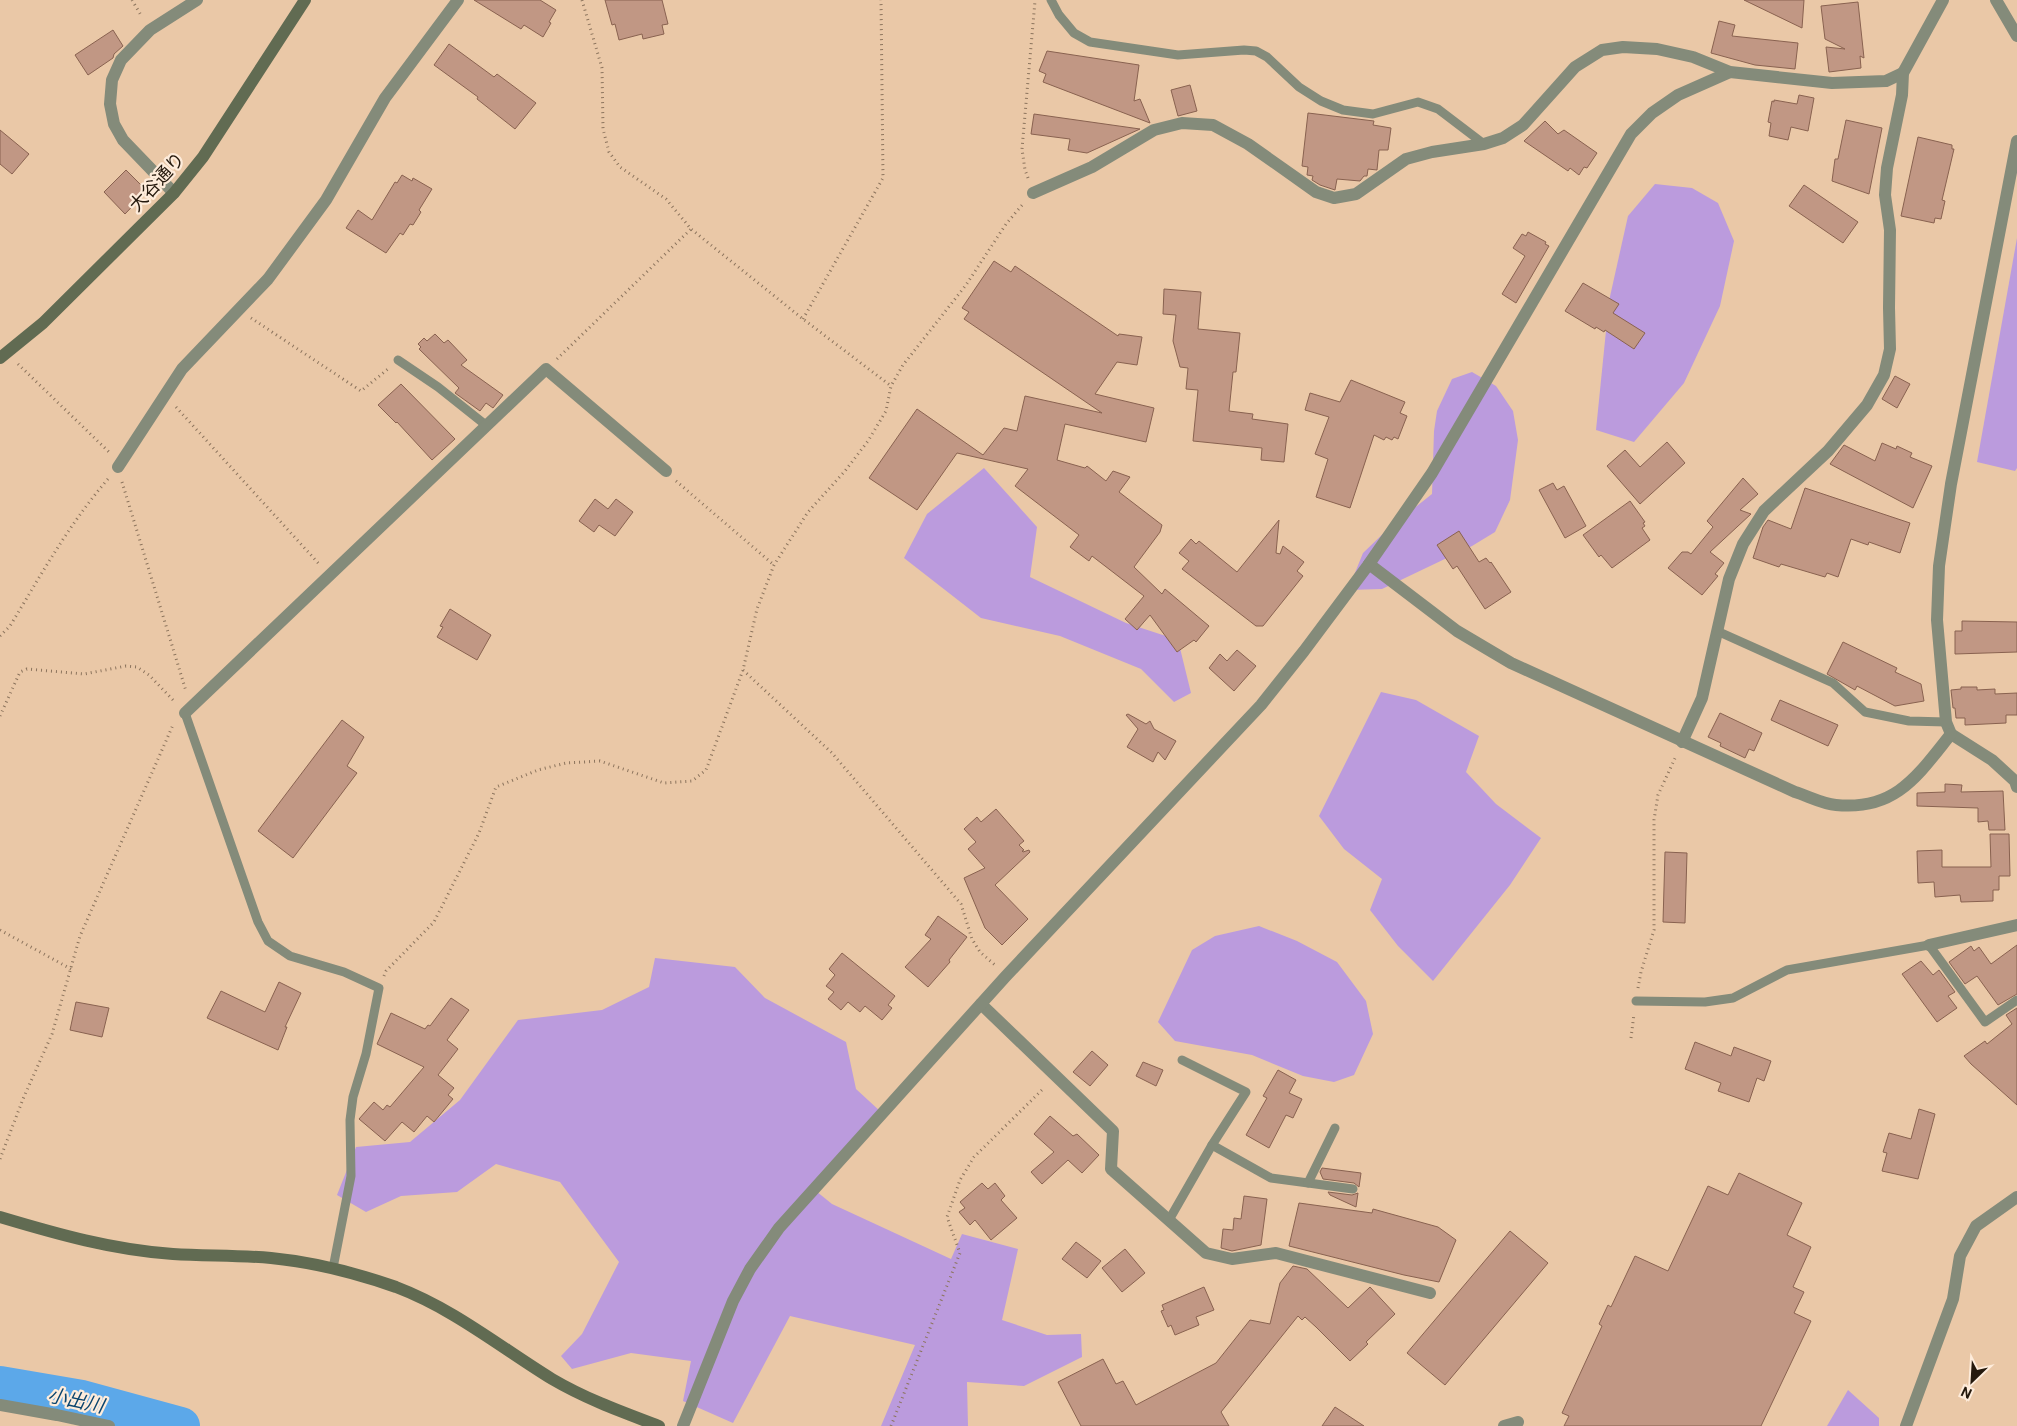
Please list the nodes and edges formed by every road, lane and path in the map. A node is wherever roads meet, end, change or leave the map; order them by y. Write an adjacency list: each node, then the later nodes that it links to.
1 (197, 0): 15 (street)
2 (305, 0): 15 (street, 大谷通り)
3 (458, 0): 18 (street)
4 (582, 0): 17 (path)
5 (881, 0): 19 (path)
6 (1035, 0): 16 (path)
7 (1051, 0): 14 (lane)
8 (1943, 0): 12 (street)
9 (1996, 0): 10 (street)
10 (2017, 36)
11 (1730, 72): 12 (street); 14 (street); 28 (street)
12 (1904, 73): 31 (street)
13 (2017, 140): 36 (street)
14 (1484, 144): 16 (street)
15 (174, 193): 20 (street, 大谷通り)
16 (1033, 193): 23 (path)
17 (690, 229): 19 (path); 22 (path)
18 (238, 309): 21 (path); 24 (street)
19 (803, 319): 23 (path)
20 (4, 355): 26 (path)
21 (398, 360): 25 (lane)
22 (546, 369): 25 (street); 27 (street)
23 (890, 386): 29 (path)
24 (164, 396): 26 (street); 30 (path)
25 (487, 426): 30 (street)
26 (118, 467): 32 (path); 34 (path)
27 (666, 471): 29 (path)
28 (1369, 564): 37 (street); 43 (street)
29 (774, 565): 33 (path)
30 (329, 574): 34 (street)
31 (1717, 630): 36 (lane); 37 (street)
32 (0, 636)
33 (743, 670): 43 (path); 44 (path)
34 (185, 713): 35 (path); 42 (path); 44 (lane)
35 (0, 716)
36 (1949, 728): 37 (street); 38 (street)
37 (1682, 742): 46 (path)
38 (2017, 787)
39 (2017, 925): 41 (street)
40 (0, 930): 42 (path)
41 (1929, 945): 45 (lane); 46 (lane)
42 (71, 969): 53 (path)
43 (1006, 976): 47 (street)
44 (379, 988): 59 (lane)
45 (2017, 1000)
46 (1636, 1001): 48 (path)
47 (981, 1004): 50 (street); 65 (street)
48 (1630, 1038)
49 (1182, 1060): 52 (lane)
50 (1056, 1076): 58 (street); 66 (path)
51 (1335, 1128): 54 (lane)
52 (1212, 1145): 54 (lane); 58 (lane)
53 (0, 1159)
54 (1308, 1183): 55 (lane)
55 (1352, 1189)
56 (2017, 1197): 68 (street)
57 (0, 1217): 59 (street)
58 (1169, 1220): 60 (street)
59 (333, 1268): 64 (street)
60 (1430, 1293)
61 (0, 1405): 63 (street)
62 (1518, 1422): 67 (street)
63 (109, 1426)
64 (659, 1426)
65 (683, 1426)
66 (891, 1426)
67 (1504, 1426)
68 (1906, 1426)

